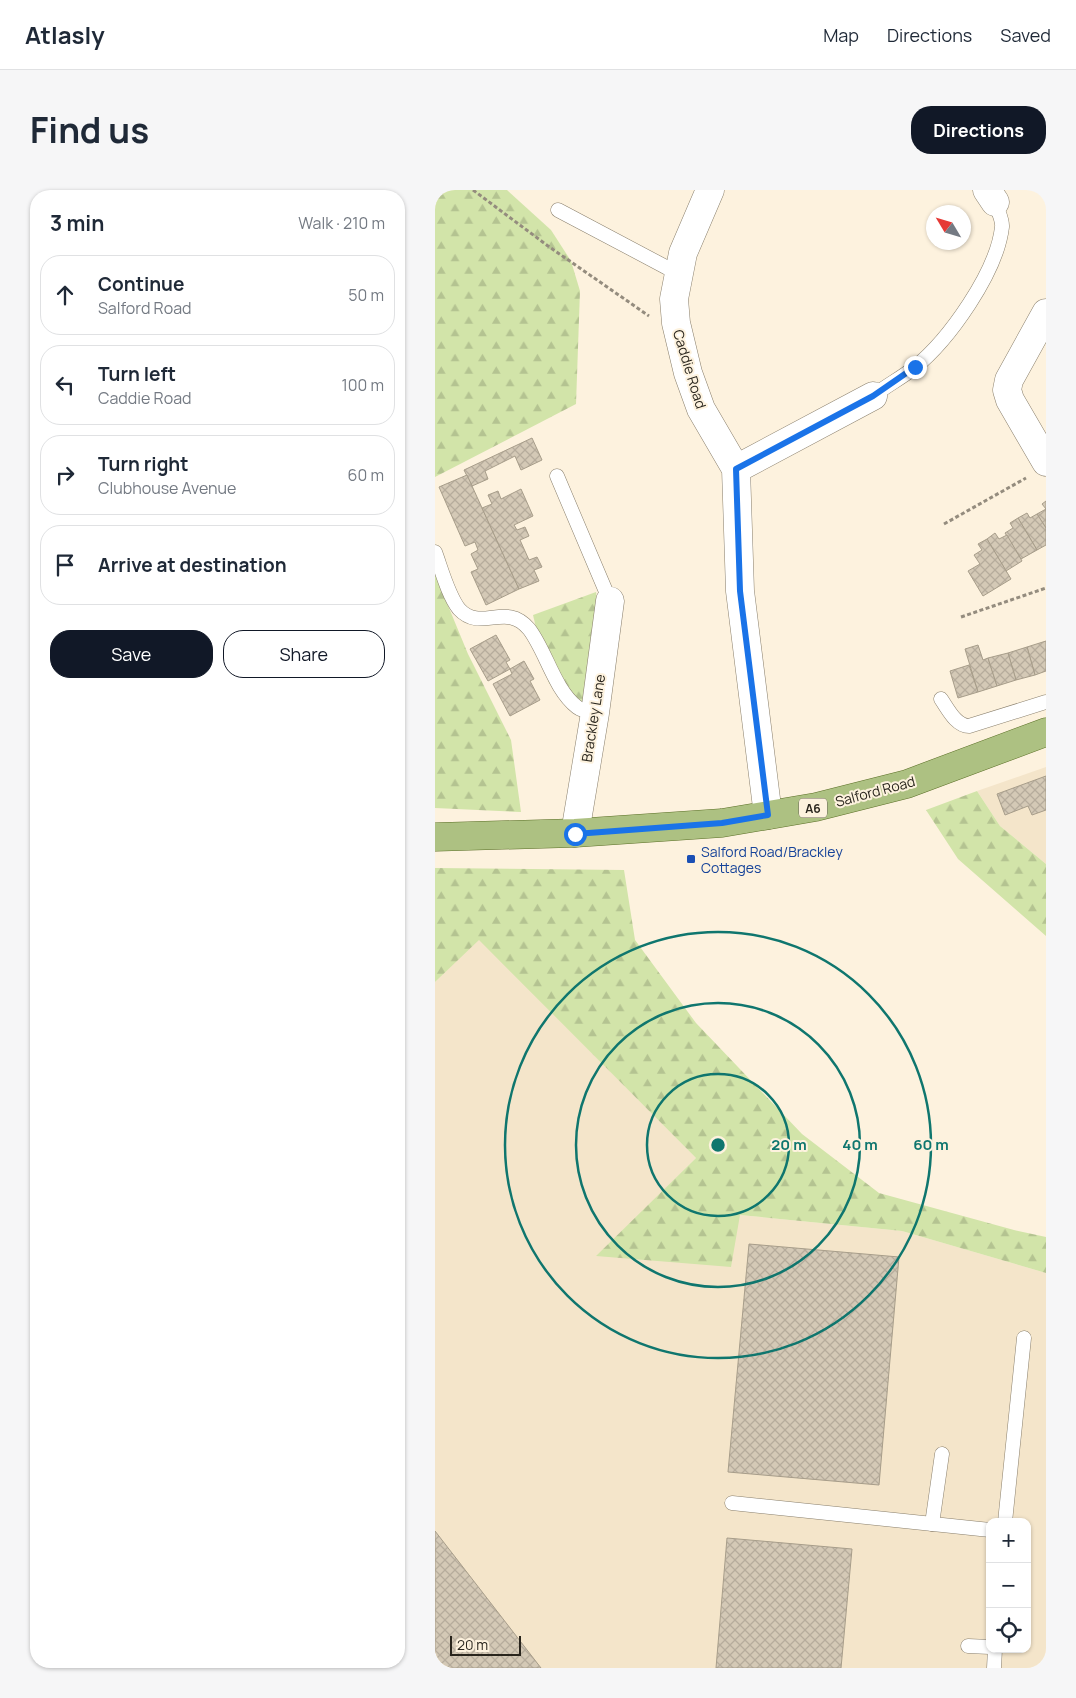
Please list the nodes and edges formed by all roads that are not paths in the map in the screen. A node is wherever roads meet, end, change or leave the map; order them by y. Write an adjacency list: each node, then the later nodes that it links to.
1 (710, 190): 4 (street, Caddie Road)
2 (991, 196): 6 (lane)
3 (558, 210): 4 (lane)
4 (679, 274): 7 (street, Caddie Road)
5 (1046, 313): 8 (street)
6 (873, 396): 7 (street)
7 (736, 469): 16 (street, Caddie Road)
8 (1037, 469)
9 (557, 476): 11 (lane)
10 (435, 552): 14 (lane)
11 (610, 601): 14 (street, Brackley Lane)
12 (941, 699): 13 (lane)
13 (1046, 702)
14 (595, 713): 17 (street, Brackley Lane)
15 (1046, 732): 16 (main road, Salford Road / A6)
16 (768, 815): 17 (main road, Salford Road / A6)
17 (575, 834): 18 (main road, Salford Road / A6)
18 (435, 837)
19 (1024, 1338): 22 (lane)
20 (942, 1454): 23 (lane)
21 (732, 1503): 23 (lane)
22 (1005, 1518)
23 (932, 1524): 24 (lane)
24 (986, 1530)
25 (968, 1646): 26 (lane)
26 (986, 1647)
27 (995, 1653): 28 (lane)
28 (994, 1668)

